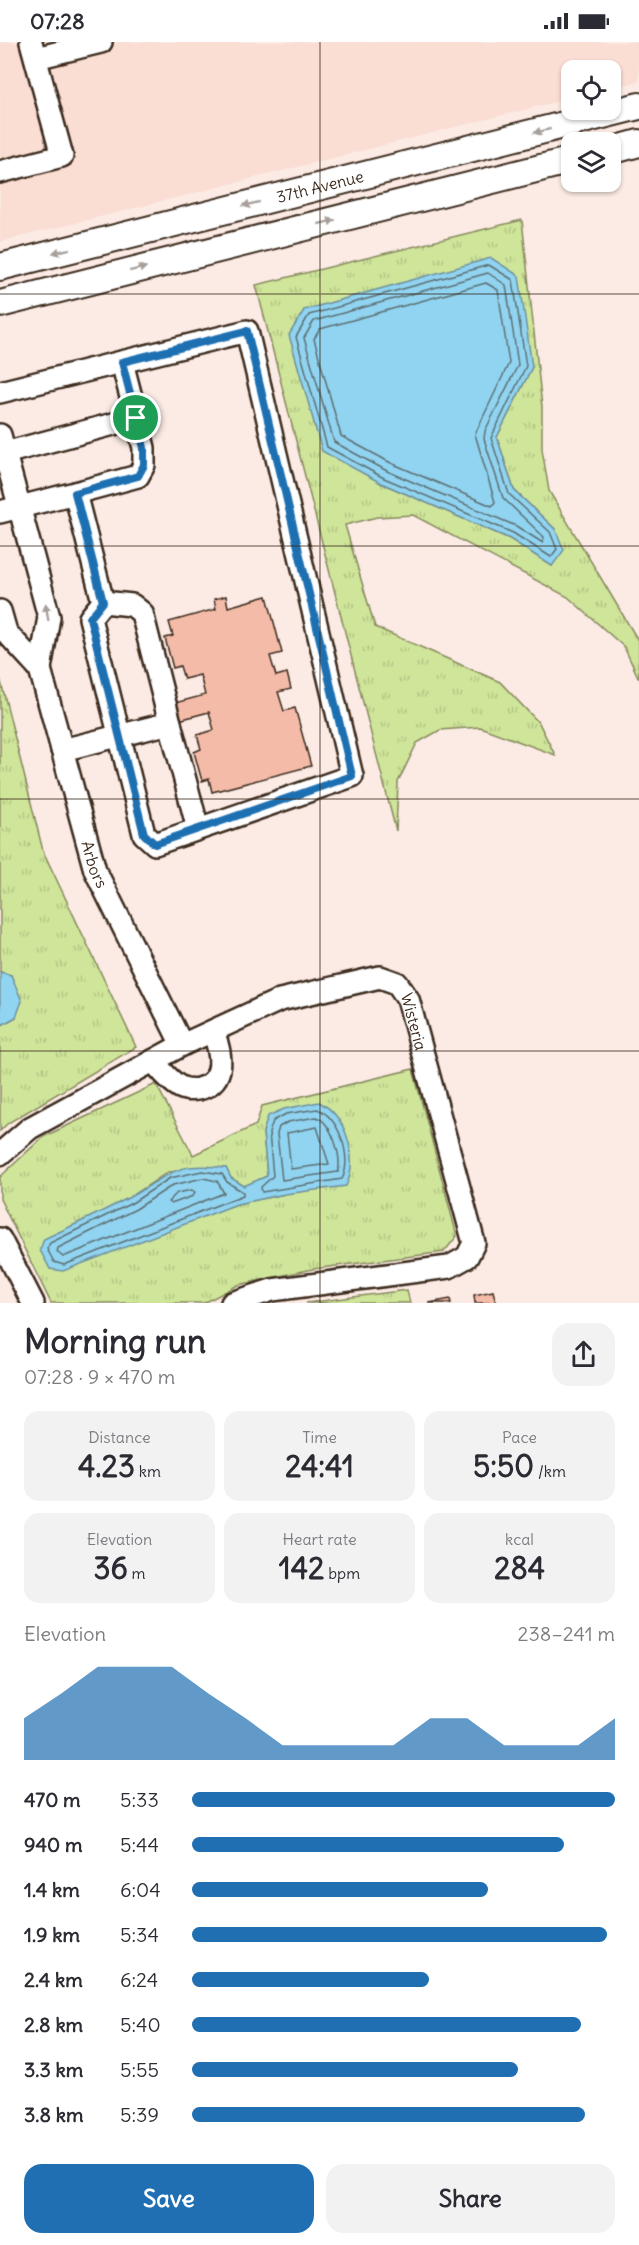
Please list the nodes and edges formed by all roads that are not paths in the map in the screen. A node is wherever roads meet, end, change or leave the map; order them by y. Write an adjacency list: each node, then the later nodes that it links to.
1 (101, 42): 2 (street)
2 (33, 50): 7 (street)
3 (639, 106): 8 (main road, 37th Avenue, one-way to 8)
4 (639, 144): 5 (main road)
5 (621, 148)
6 (561, 163): 9 (main road, one-way to 6)
7 (0, 172)
8 (0, 267)
9 (0, 304)
10 (122, 362): 11 (street); 12 (street); 22 (street)
11 (0, 392)
12 (136, 418): 13 (street); 14 (street)
13 (2, 444): 15 (street, Arbors)
14 (75, 493): 15 (street); 16 (street)
15 (10, 510): 18 (street, Arbors, one-way to 15)
16 (103, 602): 19 (street); 20 (street)
17 (0, 611): 18 (street, Arbors)
18 (40, 669): 21 (street, Arbors)
19 (170, 723): 20 (street); 22 (street)
20 (119, 735): 21 (street); 22 (street)
21 (62, 750): 24 (street, Arbors)
22 (198, 829)
23 (213, 1031): 24 (street, Wisteria); 25 (street); 29 (street, Wisteria)
24 (182, 1045): 25 (street, Wisteria)
25 (153, 1061): 26 (street, Wisteria)
26 (0, 1154)
27 (0, 1239): 28 (street)
28 (33, 1303)
29 (232, 1303)

